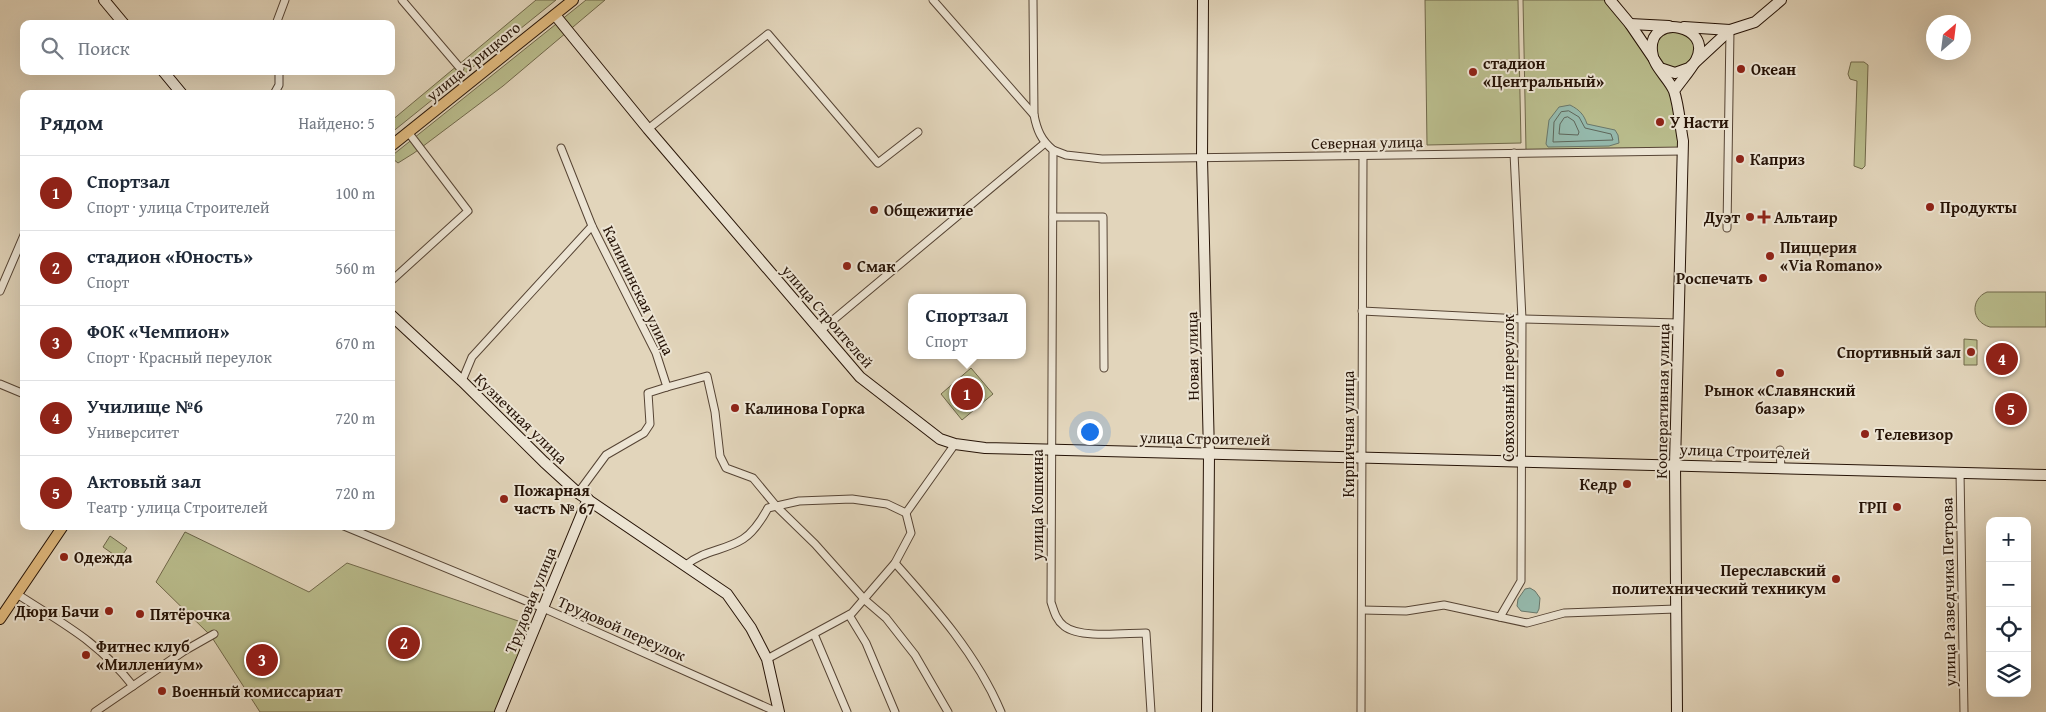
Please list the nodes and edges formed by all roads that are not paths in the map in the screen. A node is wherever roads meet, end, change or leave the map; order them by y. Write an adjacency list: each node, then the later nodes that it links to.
1 (104, 0): 11 (street)
2 (285, 0): 12 (street)
3 (402, 0): 17 (street)
4 (573, 0): 10 (main road, улица Урицкого)
5 (933, 0): 24 (street)
6 (1033, 0): 24 (street)
7 (1203, 0): 35 (street, Новая улица)
8 (1610, 0): 13 (street)
9 (1781, 0): 15 (street)
10 (555, 14): 25 (street, улица Строителей); 26 (main road, улица Урицкого)
11 (121, 20)
12 (278, 20)
13 (1630, 24): 14 (street); 16 (street)
14 (1680, 27): 15 (street); 16 (street); 18 (street)
15 (1730, 30): 18 (street); 38 (street)
16 (1653, 58): 18 (street); 23 (street)
17 (460, 68)
18 (1689, 68): 23 (street)
19 (166, 75): 21 (street)
20 (279, 75): 22 (street)
21 (179, 90)
22 (276, 90)
23 (1674, 91): 32 (street, Кооперативная улица)
24 (1034, 115): 29 (street)
25 (648, 129): 27 (street); 46 (street, улица Строителей)
26 (408, 132): 28 (main road, улица Урицкого); 40 (street)
27 (918, 132)
28 (395, 143)
29 (1045, 143): 31 (street); 46 (street)
30 (561, 148): 37 (street, Калининская улица)
31 (1053, 150): 35 (street, Северная улица); 36 (street, улица Кошкина)
32 (1683, 151): 33 (street, Северная улица); 45 (street, Кооперативная улица)
33 (1514, 153): 34 (street, Северная улица); 44 (street, Совхозный переулок)
34 (1363, 156): 35 (street, Северная улица); 42 (street, Кирпичная улица)
35 (1202, 158): 55 (street, Новая улица)
36 (1053, 217): 47 (street); 53 (street, улица Кошкина)
37 (592, 226): 48 (street); 50 (street, Калининская улица)
38 (1727, 228)
39 (20, 244): 41 (street)
40 (395, 277)
41 (0, 292)
42 (1362, 311): 44 (street); 56 (street, Кирпичная улица)
43 (395, 319): 48 (street, Кузнечная улица)
44 (1522, 319): 45 (street); 57 (street, Совхозный переулок)
45 (1679, 323): 58 (street, Кооперативная улица)
46 (820, 331): 52 (street, улица Строителей)
47 (1104, 368)
48 (462, 381): 62 (street, Кузнечная улица)
49 (0, 384): 51 (street)
50 (667, 387): 62 (street); 64 (street)
51 (20, 392)
52 (955, 444): 53 (street, улица Строителей); 65 (street)
53 (1051, 450): 55 (street, улица Строителей); 89 (street, улица Кошкина)
54 (1780, 450): 59 (street)
55 (1210, 454): 56 (street, улица Строителей); 90 (street, Новая улица)
56 (1361, 457): 57 (street, улица Строителей); 74 (street, Кирпичная улица)
57 (1522, 461): 58 (street, улица Строителей); 76 (street, Совхозный переулок)
58 (1675, 464): 59 (street, улица Строителей); 73 (street, Кооперативная улица)
59 (1781, 468): 60 (street, улица Строителей)
60 (1960, 472): 61 (street, улица Строителей); 93 (street, улица Разведчика Петрова)
61 (2046, 475)
62 (578, 493): 63 (street, Кузнечная улица)
63 (588, 500): 69 (street, Кузнечная улица); 72 (street, Трудовая улица)
64 (777, 507): 65 (street); 69 (street); 71 (street)
65 (906, 513): 68 (street)
66 (60, 530): 70 (main road)
67 (354, 530): 72 (street, Трудовой переулок)
68 (895, 563): 71 (street); 88 (street)
69 (686, 565): 80 (street, Кузнечная улица)
70 (17, 594): 77 (main road); 81 (street)
71 (865, 600): 75 (street); 87 (street)
72 (542, 608): 83 (street, Трудовая улица); 84 (street, Трудовой переулок)
73 (1676, 609): 76 (street); 92 (street, Кооперативная улица)
74 (1362, 610): 76 (street); 91 (street, Кирпичная улица)
75 (849, 615): 79 (street); 86 (street)
76 (1500, 617)
77 (0, 619)
78 (214, 634): 81 (street)
79 (814, 634): 80 (street); 85 (street)
80 (767, 659): 84 (street, Кузнечная улица)
81 (133, 686): 82 (street)
82 (95, 712)
83 (500, 712)
84 (778, 712)
85 (847, 712)
86 (895, 712)
87 (948, 712)
88 (1001, 712)
89 (1151, 712)
90 (1207, 712)
91 (1361, 712)
92 (1677, 712)
93 (1964, 712)

